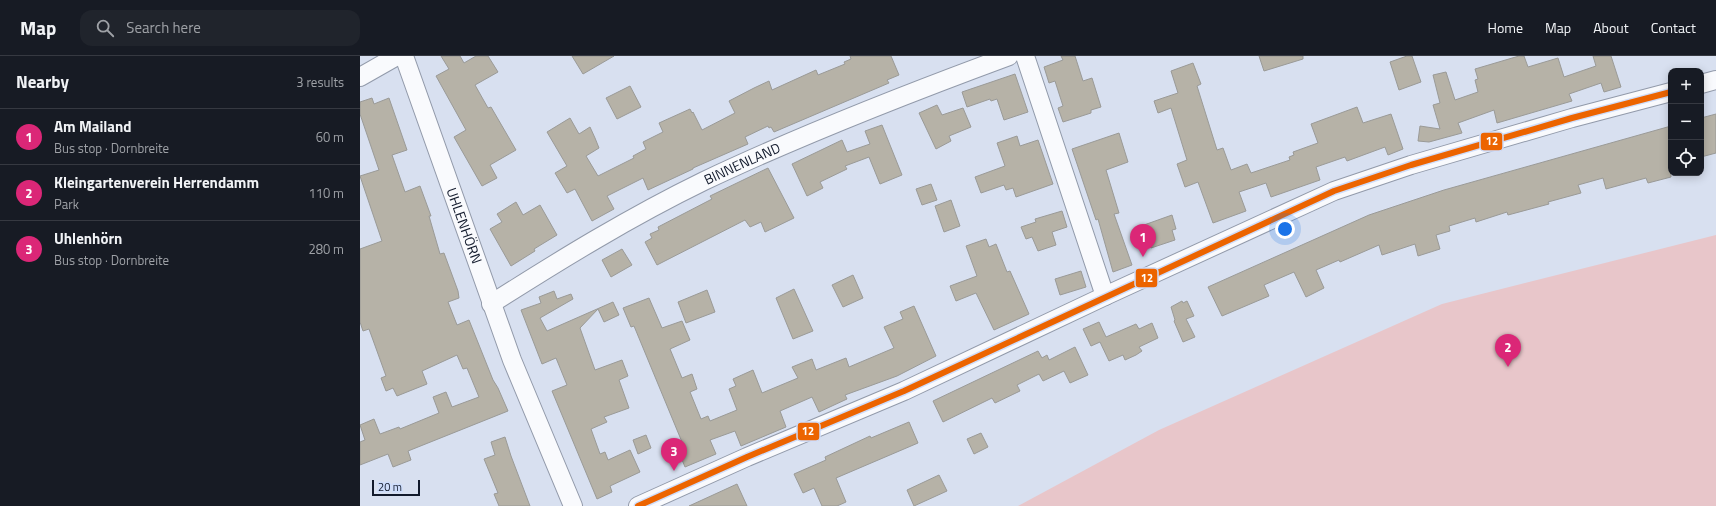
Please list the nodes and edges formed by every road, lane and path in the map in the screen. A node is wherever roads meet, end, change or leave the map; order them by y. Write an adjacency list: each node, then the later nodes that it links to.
1 (397, 56): 5 (street)
2 (404, 56): 10 (street, UHLENHÖRN)
3 (1009, 56): 10 (street, BINNENLAND)
4 (1025, 56): 9 (street)
5 (360, 77)
6 (1716, 80): 7 (street)
7 (1704, 83)
8 (1668, 93): 9 (street)
9 (1105, 296): 12 (street)
10 (491, 304): 11 (street, UHLENHÖRN)
11 (573, 506)
12 (638, 506)

